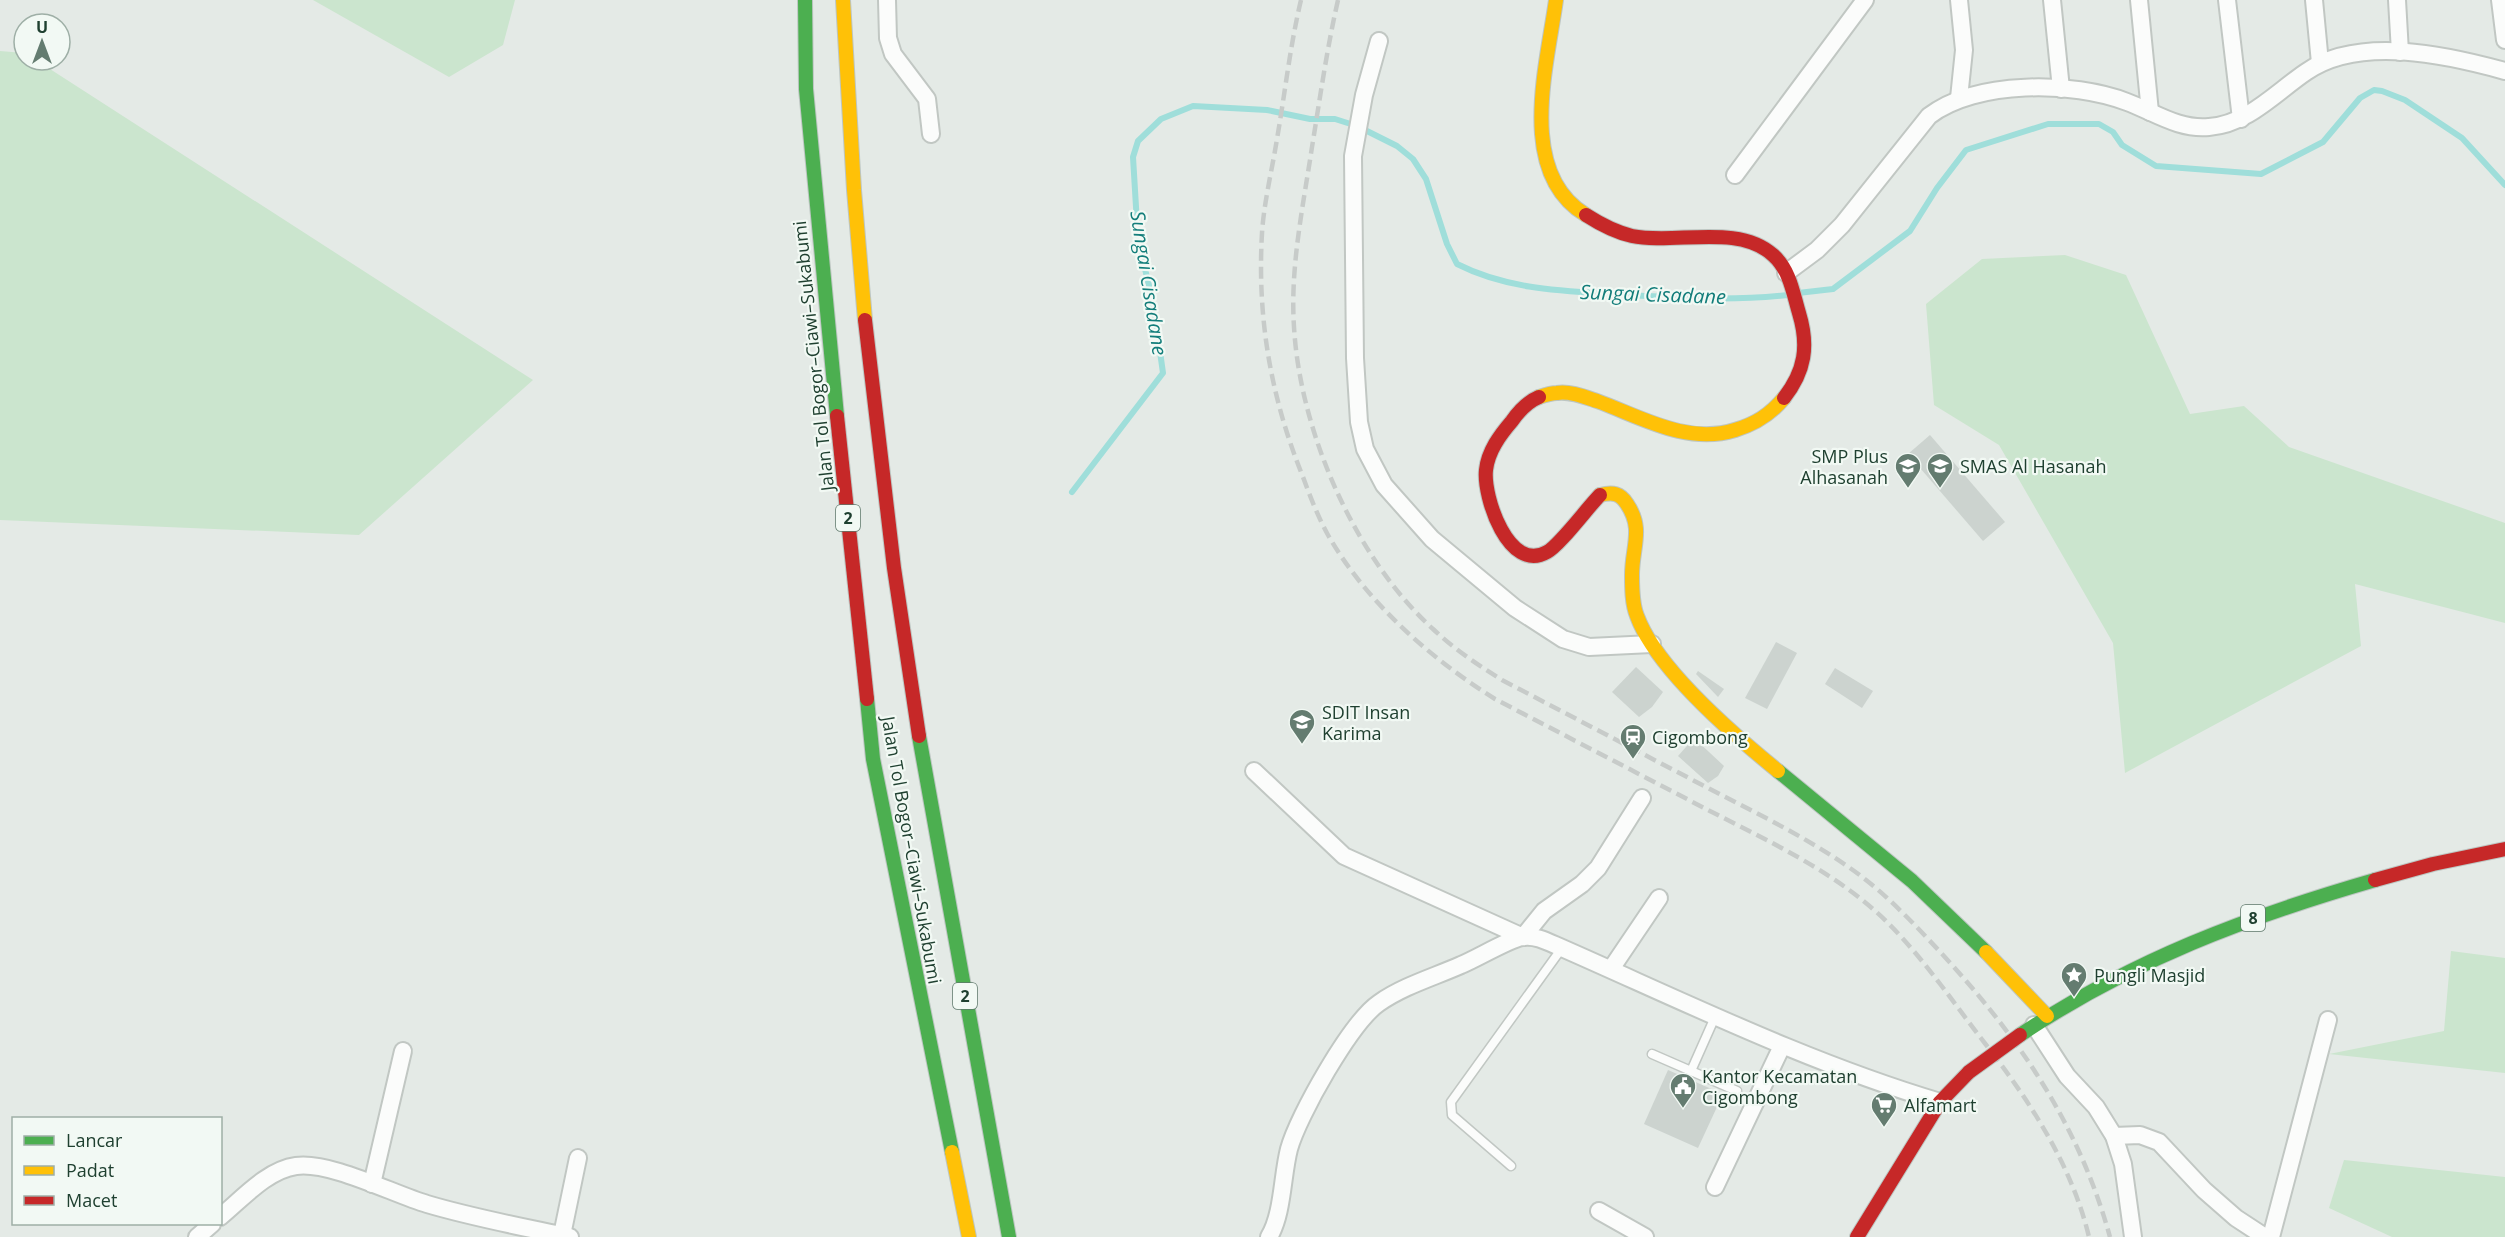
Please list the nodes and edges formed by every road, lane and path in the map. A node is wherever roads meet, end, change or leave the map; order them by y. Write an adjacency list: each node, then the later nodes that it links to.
1 (805, 0): 53 (main road, Jalan Tol Bogor–Ciawi–Sukabumi / 2)
2 (843, 0): 54 (main road, Jalan Tol Bogor–Ciawi–Sukabumi / 2)
3 (887, 0): 23 (street)
4 (1556, 0): 25 (main road)
5 (1865, 0): 24 (street)
6 (1944, 0): 13 (street)
7 (2052, 0): 19 (street)
8 (2139, 0): 21 (street)
9 (2227, 0): 22 (street)
10 (2314, 0): 17 (street)
11 (2397, 0): 16 (street)
12 (2500, 0): 14 (street)
13 (1959, 6): 20 (street)
14 (2505, 40)
15 (1379, 41): 26 (street)
16 (2400, 52): 17 (street); 18 (street)
17 (2320, 63): 22 (street)
18 (2505, 71)
19 (2061, 89): 20 (street); 21 (street)
20 (1959, 98): 25 (street)
21 (2150, 112): 22 (street)
22 (2241, 120)
23 (930, 134)
24 (1735, 175)
25 (1786, 273): 26 (main road)
26 (1652, 644): 35 (main road)
27 (1254, 771): 31 (street)
28 (1642, 798): 31 (street)
29 (2505, 849): 35 (main road, 8)
30 (1659, 898): 33 (street)
31 (1523, 937): 32 (street); 55 (street)
32 (1562, 948): 33 (street); 45 (lane)
33 (1611, 969): 34 (street)
34 (1715, 1017): 37 (street); 40 (lane)
35 (2040, 1020): 42 (main road, 8, bridge); 43 (street)
36 (2328, 1020): 60 (street)
37 (1782, 1046): 42 (street); 47 (street)
38 (403, 1051): 46 (street)
39 (1652, 1054): 40 (lane)
40 (1691, 1071): 41 (lane)
41 (1737, 1091)
42 (1940, 1102): 57 (main road, 8)
43 (2114, 1136): 58 (street); 59 (street)
44 (578, 1158): 51 (street)
45 (1511, 1166)
46 (372, 1184): 49 (street); 51 (street)
47 (1715, 1187)
48 (1599, 1211): 56 (street)
49 (222, 1215)
50 (211, 1225): 52 (street)
51 (566, 1236)
52 (197, 1237)
53 (969, 1237)
54 (1009, 1237)
55 (1269, 1237)
56 (1645, 1237)
57 (1857, 1237)
58 (2133, 1237)
59 (2265, 1237)
60 (2271, 1237)

